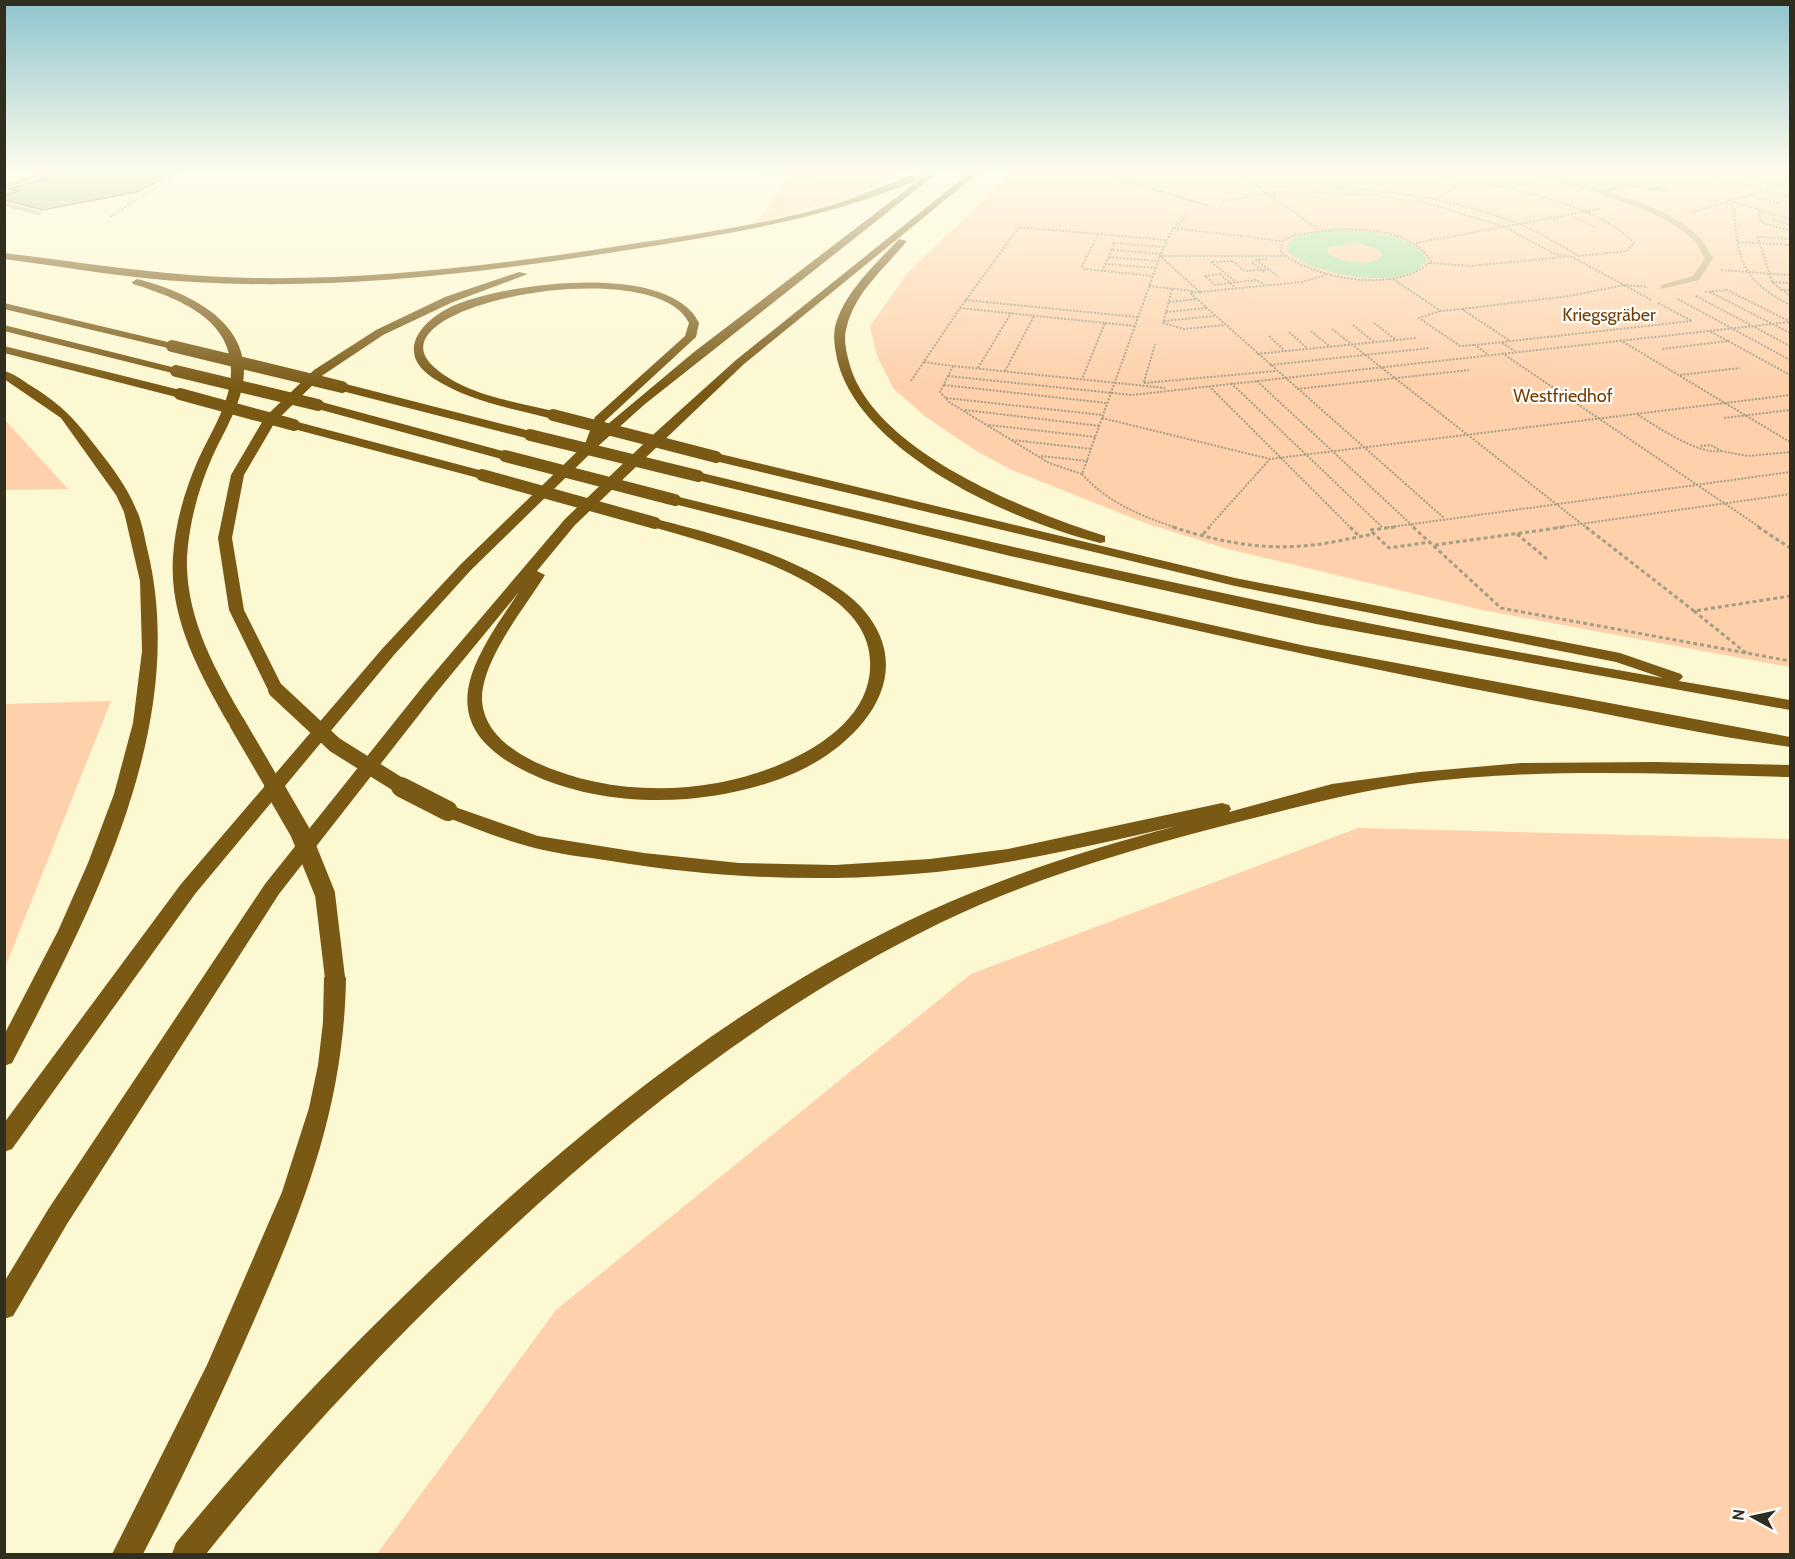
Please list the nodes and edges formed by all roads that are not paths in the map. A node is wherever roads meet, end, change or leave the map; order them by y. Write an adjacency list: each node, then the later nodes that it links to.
1 (653, 243): 6 (highway)
2 (842, 243): 14 (highway)
3 (887, 243): 15 (highway)
4 (901, 243): 16 (highway)
5 (1699, 243): 9 (lane)
6 (617, 249): 8 (highway); 21 (highway, bridge)
7 (4, 256): 8 (highway)
8 (57, 263): 25 (highway, bridge)
9 (1660, 288)
10 (4, 306): 17 (highway, bridge)
11 (4, 328): 19 (highway, bridge)
12 (4, 349): 15 (highway, bridge)
13 (4, 374): 22 (highway)
14 (591, 445): 16 (highway, bridge); 23 (highway)
15 (570, 522): 24 (highway)
16 (1310, 596): 17 (highway)
17 (1725, 694): 18 (highway)
18 (1791, 705)
19 (1791, 742)
20 (1791, 771): 21 (highway)
21 (1344, 789): 26 (highway)
22 (4, 1057)
23 (4, 1142)
24 (4, 1306)
25 (127, 1554)
26 (187, 1554)

